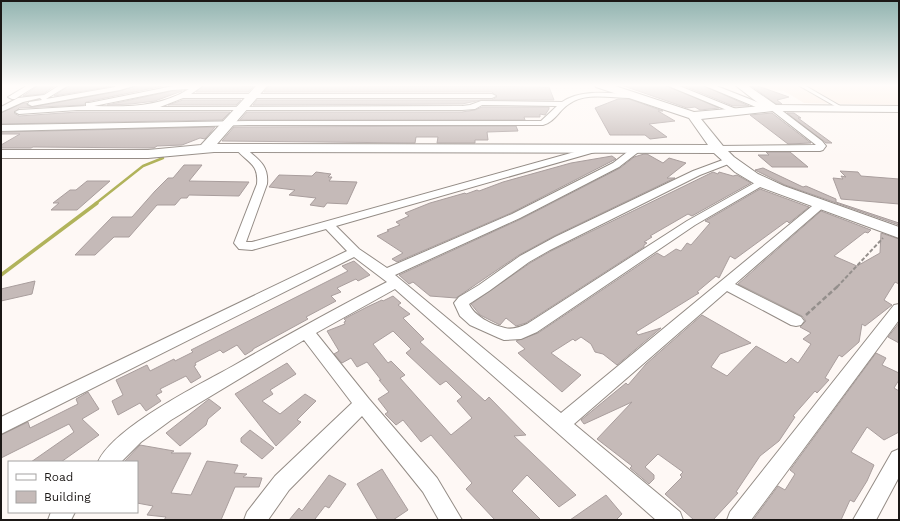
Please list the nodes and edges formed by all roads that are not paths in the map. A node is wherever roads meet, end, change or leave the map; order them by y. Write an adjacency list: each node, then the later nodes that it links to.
1 (23, 109): 13 (street)
2 (66, 109): 13 (street)
3 (102, 109): 4 (street)
4 (133, 109)
5 (242, 109): 14 (street)
6 (559, 109): 14 (street)
7 (672, 109): 12 (street)
8 (733, 109): 11 (street)
9 (755, 109): 11 (street)
10 (771, 109): 20 (street)
11 (737, 111): 12 (street)
12 (693, 116): 20 (street)
13 (10, 117)
14 (227, 124): 15 (street); 16 (street)
15 (1, 128)
16 (206, 148): 17 (street); 21 (street)
17 (240, 148): 18 (street); 25 (street)
18 (599, 148): 19 (street); 25 (street)
19 (638, 148): 20 (street); 28 (street)
20 (718, 149): 22 (street)
21 (1, 154)
22 (728, 161): 23 (street); 23 (street)
23 (762, 183): 24 (street)
24 (821, 204): 26 (street); 29 (street)
25 (329, 225): 27 (street)
26 (895, 232)
27 (355, 252): 28 (street); 35 (street)
28 (390, 279): 32 (street); 34 (street)
29 (726, 285): 31 (street); 34 (street)
30 (899, 309): 41 (street)
31 (796, 321)
32 (306, 331): 33 (street); 37 (street)
33 (363, 404): 38 (street); 39 (street)
34 (560, 424): 40 (street)
35 (1, 426)
36 (899, 458): 42 (street)
37 (109, 461)
38 (255, 520)
39 (451, 520)
40 (672, 520)
41 (738, 520)
42 (864, 520)

